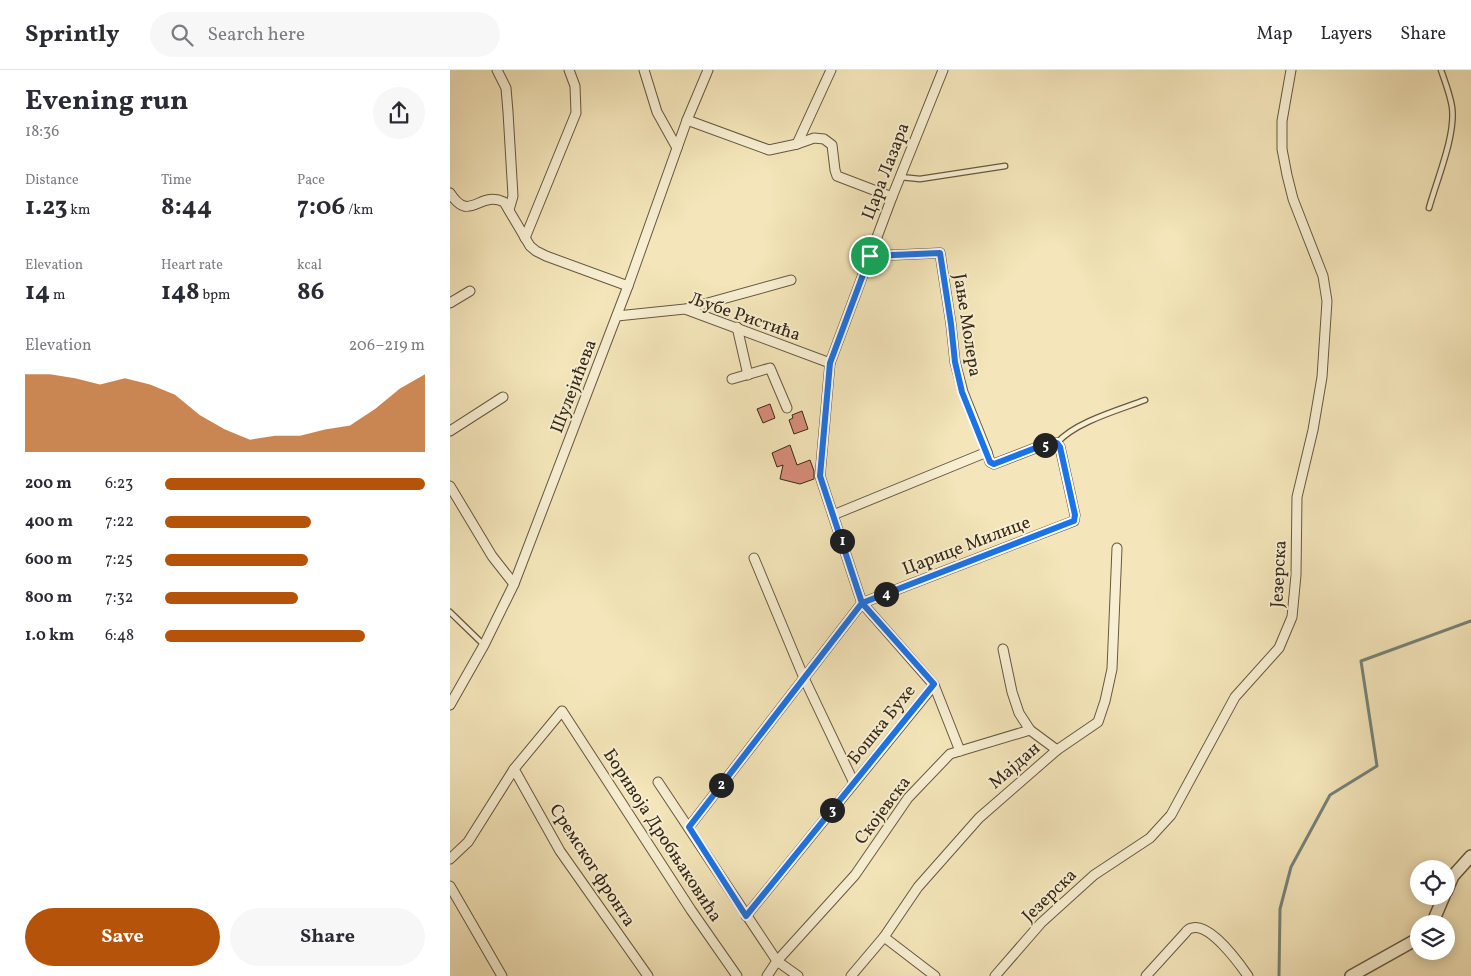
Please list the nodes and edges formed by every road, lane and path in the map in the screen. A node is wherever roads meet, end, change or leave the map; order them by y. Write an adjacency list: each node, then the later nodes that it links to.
1 (497, 70): 17 (street)
2 (569, 70): 18 (street)
3 (644, 70): 11 (street)
4 (708, 70): 9 (street, Шулејићева)
5 (831, 70): 10 (street)
6 (943, 70): 13 (street, Цара Лазара)
7 (1291, 70): 70 (street, Језерска)
8 (1441, 70): 16 (lane)
9 (687, 120): 10 (street); 11 (street, Шулејићева)
10 (796, 144): 15 (street)
11 (677, 148): 21 (street, Шулејићева)
12 (1005, 166): 13 (lane)
13 (900, 177): 15 (street, Цара Лазара)
14 (450, 193): 17 (street)
15 (892, 197): 19 (street, Цара Лазара)
16 (1429, 208)
17 (509, 210): 18 (street)
18 (525, 238): 21 (street)
19 (870, 256): 27 (street, Цара Лазара); 35 (street, Јање Молера)
20 (791, 280): 24 (street)
21 (628, 286): 25 (street, Шулејићева)
22 (470, 291): 23 (street)
23 (450, 303)
24 (685, 309): 25 (street, Љубе Ристића); 26 (street, Љубе Ристића)
25 (617, 316): 40 (street, Шулејићева)
26 (737, 327): 27 (street, Љубе Ристића); 28 (street)
27 (830, 363): 37 (street, Цара Лазара)
28 (748, 375): 29 (street); 32 (street)
29 (732, 379)
30 (503, 398): 33 (street)
31 (1145, 400): 34 (lane)
32 (787, 408)
33 (450, 431)
34 (1057, 443): 35 (street); 41 (street, Царице Милице)
35 (986, 452): 37 (street)
36 (450, 486): 40 (street)
37 (833, 515): 41 (street, Цара Лазара)
38 (1117, 550): 49 (street, Мајдан)
39 (754, 558): 45 (street, Бошка Бухе)
40 (514, 584): 43 (street, Шулејићева)
41 (862, 603): 45 (street); 46 (street, Цара Лазара)
42 (450, 612): 43 (lane)
43 (484, 645): 47 (street, Шулејићева)
44 (1003, 649): 48 (street)
45 (804, 678): 53 (street, Бошка Бухе); 54 (street)
46 (934, 684): 50 (street, Цара Лазара); 53 (street, Бошка Бухе)
47 (450, 705)
48 (1030, 730): 49 (street); 50 (street, Скојевска)
49 (1057, 750): 60 (street, Мајдан)
50 (960, 751): 62 (street, Скојевска)
51 (514, 769): 56 (street); 64 (street, Сремског фронта); 65 (street, Боривоја Дробњаковића)
52 (658, 782): 54 (street)
53 (854, 783): 59 (street, Бошка Бухе)
54 (689, 827): 59 (street)
55 (1471, 856): 57 (street)
56 (450, 859)
57 (1455, 874)
58 (450, 886): 63 (street)
59 (746, 916): 62 (street)
60 (884, 937): 68 (street, Мајдан); 69 (street)
61 (1410, 943): 73 (street)
62 (776, 961): 66 (street, Скојевска); 67 (street)
63 (502, 976)
64 (648, 976)
65 (737, 976)
66 (767, 976)
67 (798, 976)
68 (851, 976)
69 (936, 976)
70 (994, 976)
71 (1146, 976): 72 (street)
72 (1248, 976)
73 (1351, 976)

